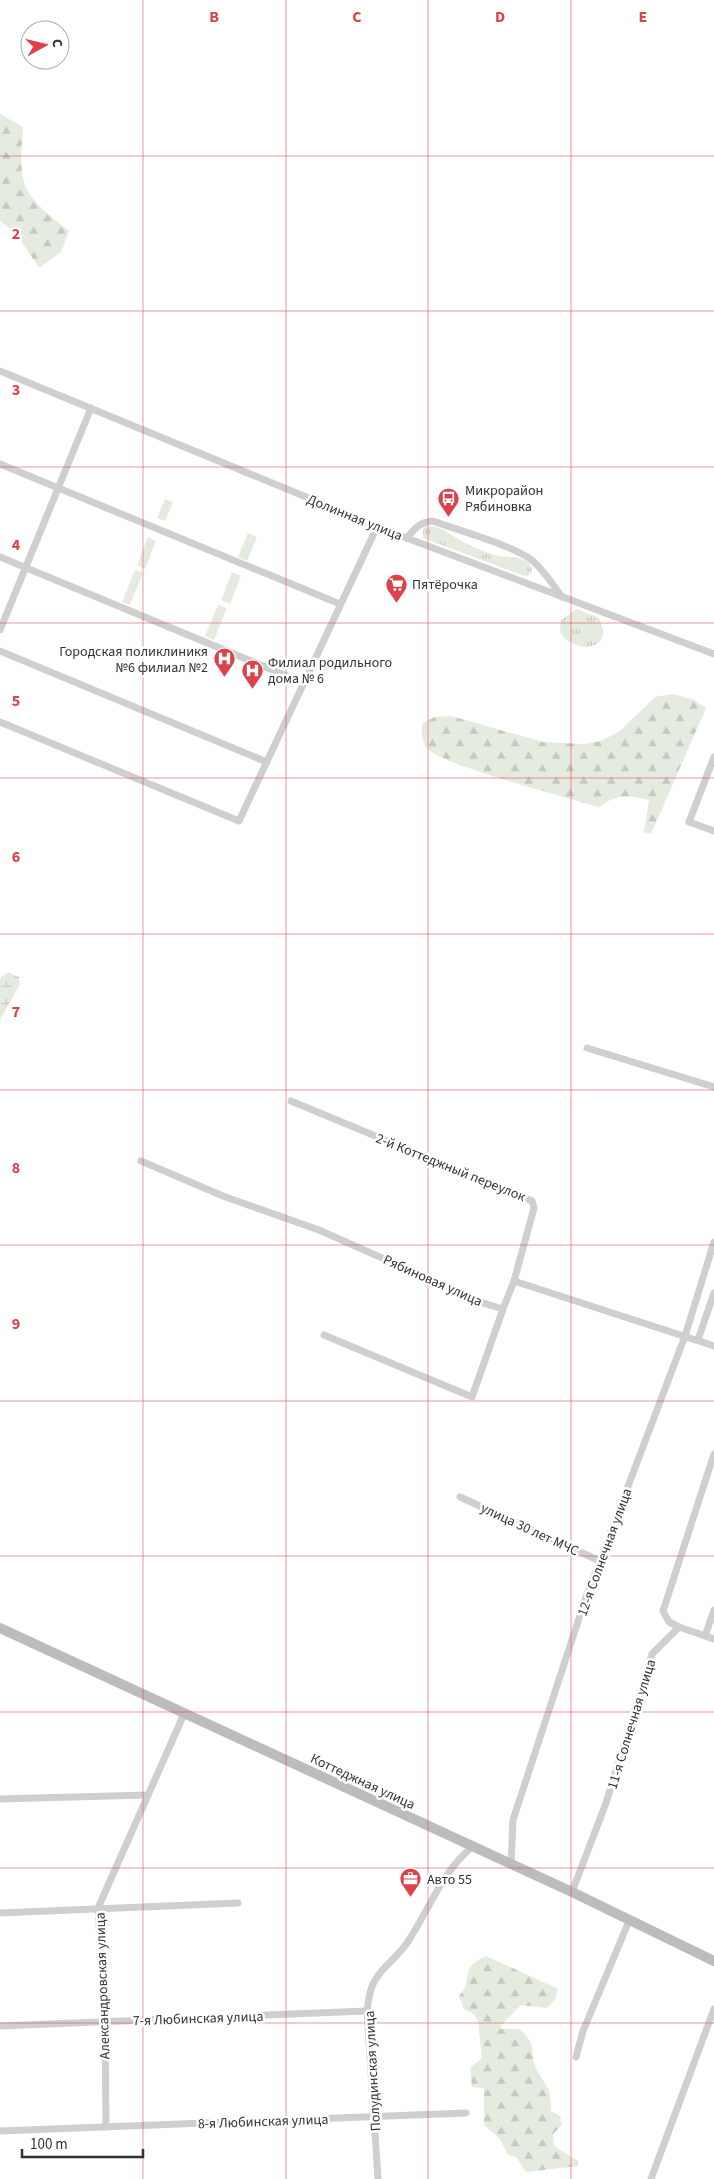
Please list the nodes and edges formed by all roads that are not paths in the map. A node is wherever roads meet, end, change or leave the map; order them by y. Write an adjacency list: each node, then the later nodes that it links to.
1 (0, 371): 2 (street, Долинная улица)
2 (91, 408): 4 (street); 5 (street, Долинная улица)
3 (0, 464): 4 (street)
4 (58, 488): 8 (street); 10 (street)
5 (377, 527): 6 (street, Долинная улица); 10 (street)
6 (407, 538): 9 (street, Долинная улица); 9 (street)
7 (0, 557): 8 (street)
8 (26, 568): 11 (street); 14 (street)
9 (562, 597): 13 (street, Долинная улица)
10 (340, 604): 14 (street)
11 (0, 630)
12 (0, 652): 17 (street)
13 (714, 654)
14 (304, 683): 17 (street)
15 (0, 722): 17 (street)
16 (714, 757): 18 (street)
17 (267, 762)
18 (714, 831)
19 (587, 1048): 20 (street)
20 (714, 1087)
21 (291, 1101): 24 (street, 2-й Коттеджный переулок)
22 (141, 1161): 26 (street, Рябиновая улица)
23 (714, 1242): 28 (street, 12-я Солнечная улица)
24 (514, 1281): 26 (street); 28 (street)
25 (714, 1293): 29 (street)
26 (503, 1308): 27 (street)
27 (324, 1335)
28 (685, 1336): 29 (street); 33 (street, 12-я Солнечная улица)
29 (698, 1340): 30 (street)
30 (714, 1346)
31 (714, 1454): 35 (street)
32 (460, 1497): 33 (street, улица 30 лет МЧС)
33 (600, 1561): 43 (street, 12-я Солнечная улица)
34 (714, 1610): 37 (street)
35 (679, 1627): 37 (street); 44 (street, 11-я Солнечная улица)
36 (0, 1628): 39 (street, Коттеджная улица)
37 (705, 1636): 38 (street)
38 (714, 1639)
39 (184, 1714): 40 (street, Александровская улица); 42 (street, Коттеджная улица)
40 (147, 1794): 41 (street); 46 (street, Александровская улица)
41 (0, 1799)
42 (472, 1847): 43 (street, Коттеджная улица); 51 (street, Полудинская улица)
43 (512, 1865): 44 (street, Коттеджная улица)
44 (572, 1892): 48 (street, Коттеджная улица)
45 (238, 1903): 46 (street)
46 (98, 1908): 47 (street); 52 (street, Александровская улица)
47 (0, 1913)
48 (629, 1921): 49 (street, Коттеджная улица); 54 (street)
49 (714, 1961)
50 (714, 2009): 60 (street)
51 (367, 2011): 52 (street, 7-я Любинская улица); 56 (street, Полудинская улица)
52 (104, 2022): 53 (street, 7-я Любинская улица); 57 (street, Александровская улица)
53 (0, 2026)
54 (576, 2057)
55 (466, 2112): 56 (street, 8-я Любинская улица)
56 (375, 2117): 57 (street, 8-я Любинская улица); 59 (street, Полудинская улица)
57 (106, 2127): 58 (street, 8-я Любинская улица)
58 (0, 2131)
59 (378, 2179)
60 (651, 2179)

